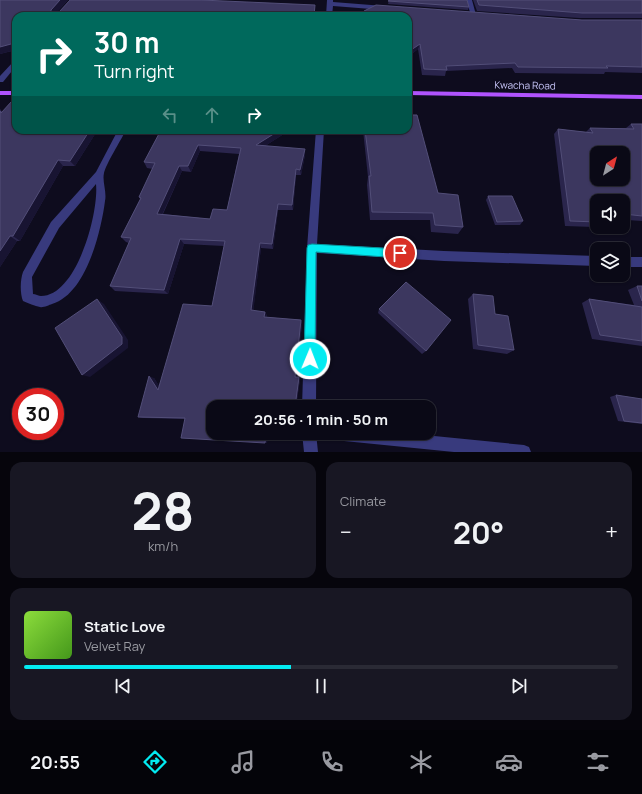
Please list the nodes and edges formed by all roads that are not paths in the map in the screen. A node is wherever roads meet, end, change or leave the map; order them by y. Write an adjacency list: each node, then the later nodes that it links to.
1 (469, 0): 6 (street)
2 (330, 2): 3 (street); 4 (street)
3 (390, 8)
4 (329, 12)
5 (458, 13): 6 (street)
6 (474, 14): 7 (street)
7 (481, 14)
8 (12, 66): 9 (street)
9 (0, 80)
10 (0, 93): 11 (main road)
11 (12, 93)
12 (412, 93): 13 (main road, Kwacha Road)
13 (642, 97)
14 (120, 134): 16 (street)
15 (320, 134): 17 (street)
16 (98, 174): 16 (street)
17 (312, 248): 18 (street); 21 (street)
18 (590, 261)
19 (630, 262): 20 (street)
20 (642, 262)
21 (309, 400)
22 (310, 440): 24 (street)
23 (404, 440): 25 (street)
24 (311, 452)
25 (524, 452)

